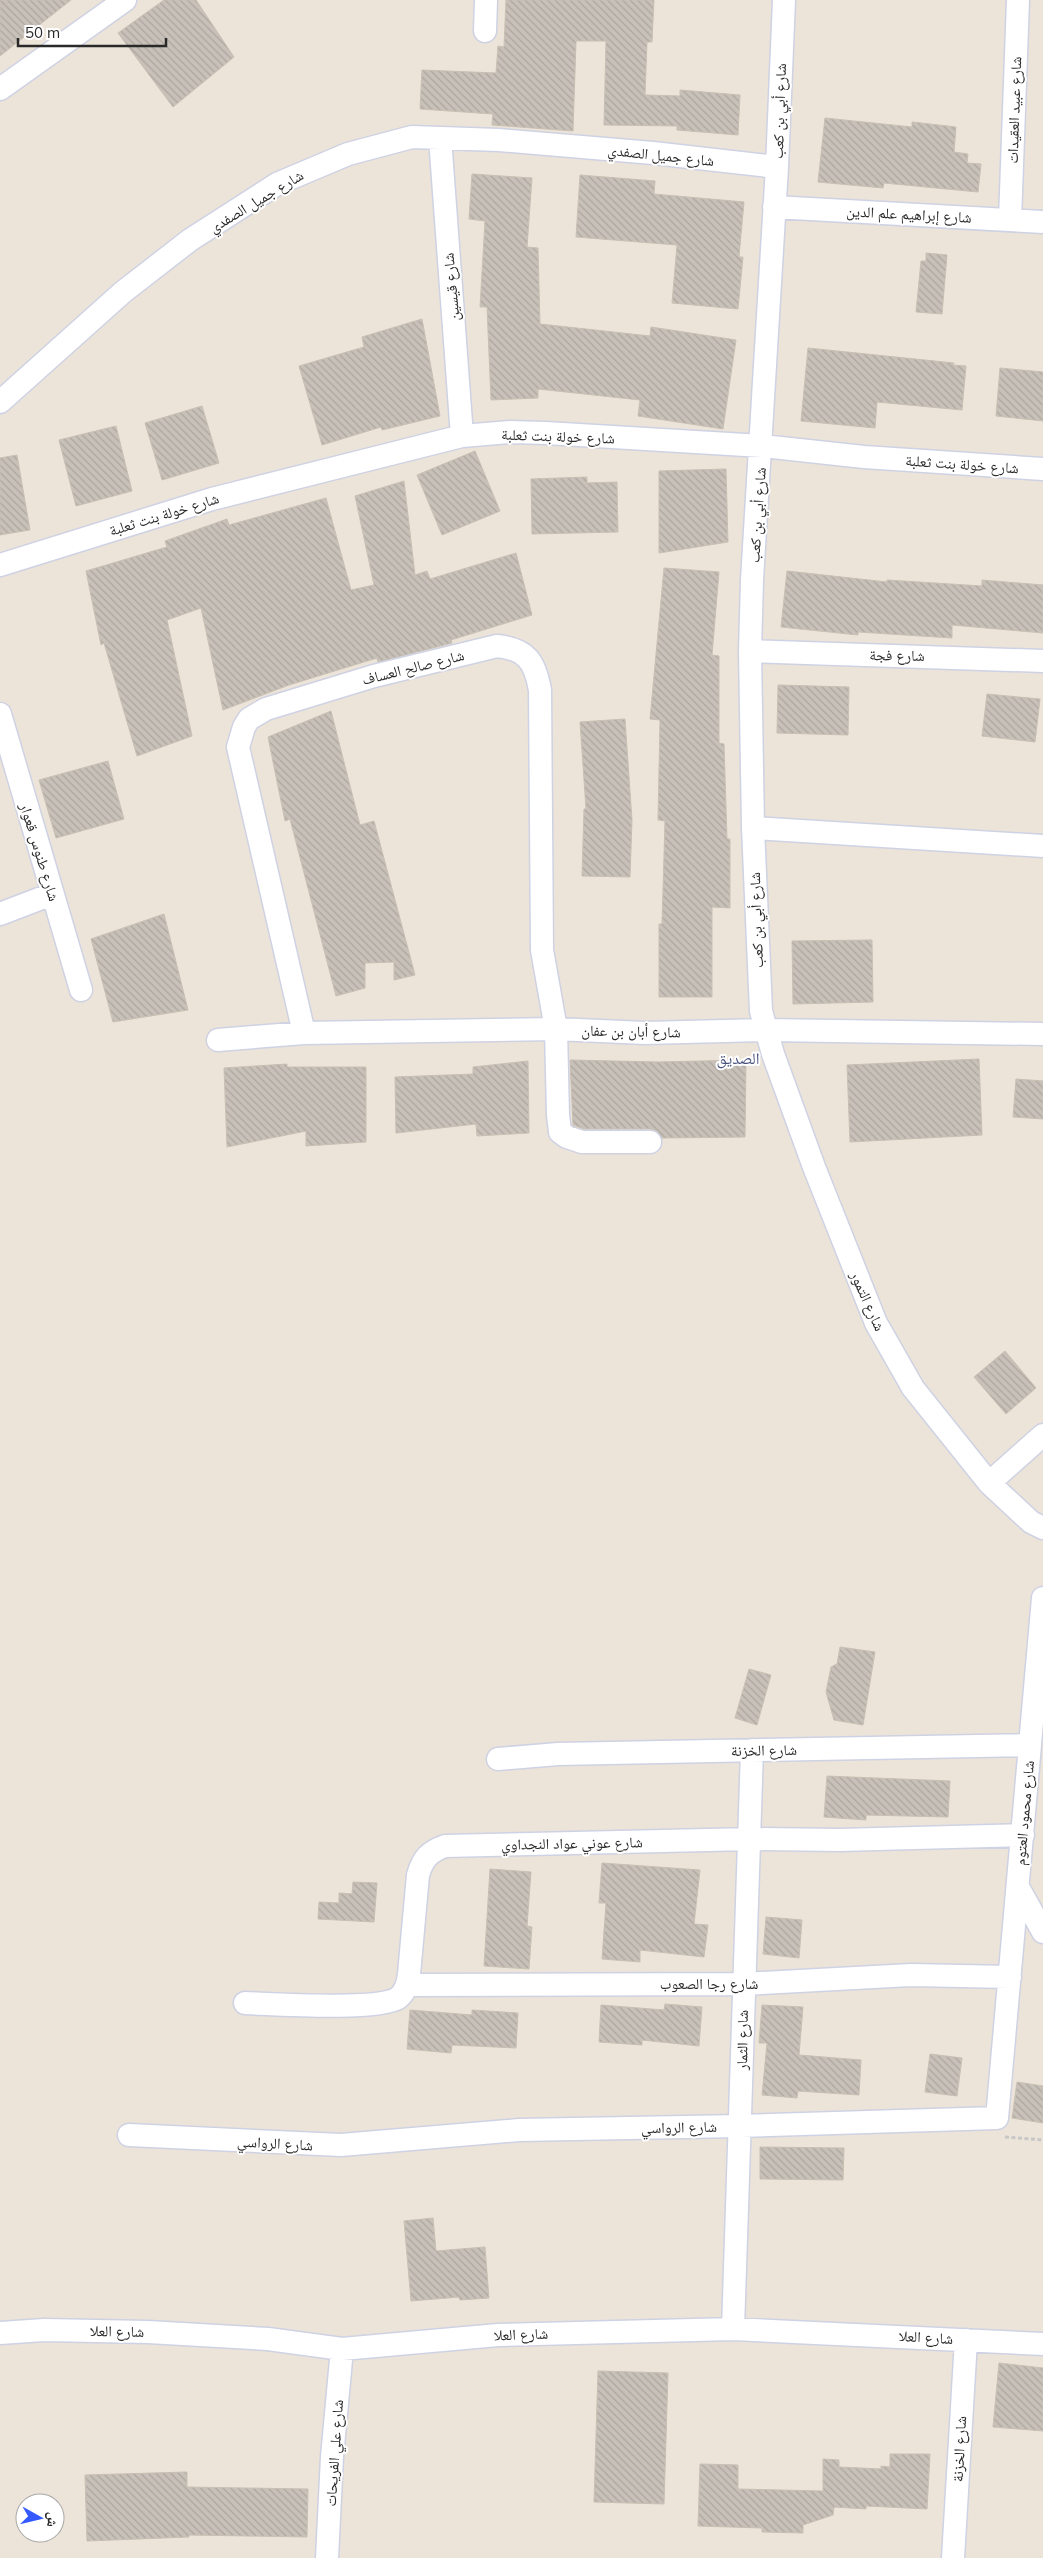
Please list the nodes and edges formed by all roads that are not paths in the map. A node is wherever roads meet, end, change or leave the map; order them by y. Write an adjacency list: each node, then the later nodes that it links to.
1 (125, 0): 6 (street)
2 (486, 0): 5 (street)
3 (784, 0): 8 (street, شارع أبي بن كعب)
4 (1018, 0): 10 (street, شارع عبيد العقيدات)
5 (485, 31)
6 (0, 89)
7 (440, 138): 8 (street, شارع جميل الصفدي); 12 (street, شارع جميل الصفدي); 13 (street, شارع قيسين)
8 (777, 167): 9 (street, شارع أبي بن كعب)
9 (774, 207): 10 (street, شارع إبراهيم علم الدين); 14 (street, شارع أبي بن كعب)
10 (1010, 220): 11 (street, شارع إبراهيم علم الدين)
11 (1043, 222)
12 (0, 402)
13 (462, 436): 14 (street, شارع خولة بنت ثعلبة); 16 (street, شارع خولة بنت ثعلبة)
14 (762, 446): 15 (street, شارع خولة بنت ثعلبة); 17 (street, شارع أبي بن كعب)
15 (1043, 469)
16 (0, 565)
17 (750, 652): 18 (street, شارع فجة); 20 (street, شارع أبي بن كعب)
18 (1043, 661)
19 (0, 714): 22 (street, شارع طنوس قعوار)
20 (753, 828): 21 (street); 26 (street, شارع أبي بن كعب)
21 (1043, 846)
22 (52, 894): 23 (street); 24 (street, شارع طنوس قعوار)
23 (0, 914)
24 (81, 990)
25 (556, 1029): 26 (street, شارع أبان بن عفان); 27 (street, شارع أبان بن عفان); 27 (street, شارع صالح العساف); 30 (street, شارع صالح العساف)
26 (766, 1030): 28 (street, شارع أبان بن عفان); 32 (street, شارع التمور)
27 (304, 1033): 29 (street, شارع أبان بن عفان)
28 (1043, 1034)
29 (218, 1040)
30 (650, 1142)
31 (1043, 1435): 32 (street)
32 (988, 1483): 33 (street, شارع التمور)
33 (1043, 1528)
34 (1043, 1598): 35 (street, شارع محمود العتوم)
35 (1030, 1745): 36 (street, شارع الخزنة); 38 (street, شارع محمود العتوم)
36 (752, 1750): 37 (street, شارع الخزنة); 39 (street, شارع الثمار)
37 (498, 1759)
38 (1022, 1835): 39 (street, شارع عوني عواد النجداوي); 40 (street, شارع محمود العتوم)
39 (751, 1838): 43 (street, شارع الثمار); 44 (street, شارع عوني عواد النجداوي)
40 (1018, 1887): 41 (street, شارع محمود العتوم); 42 (street)
41 (1043, 1932)
42 (1010, 1977): 43 (street, شارع رجا الصعوب); 46 (street, شارع الرواسي)
43 (743, 1984): 44 (street, شارع رجا الصعوب); 46 (street, شارع الثمار)
44 (408, 1985): 45 (street)
45 (245, 2003)
46 (740, 2126): 47 (street, شارع الرواسي); 48 (street, شارع الثمار)
47 (129, 2136)
48 (733, 2330): 50 (street, شارع العلا); 52 (street, شارع العلا)
49 (0, 2333): 52 (street, شارع العلا)
50 (966, 2340): 51 (street, شارع العلا); 54 (street, شارع الخزنة)
51 (1043, 2344)
52 (342, 2349): 53 (street, شارع علي الفريحات)
53 (327, 2558)
54 (953, 2558)

